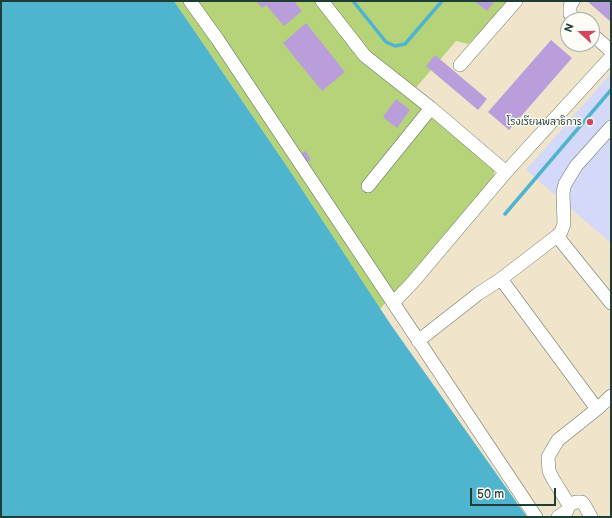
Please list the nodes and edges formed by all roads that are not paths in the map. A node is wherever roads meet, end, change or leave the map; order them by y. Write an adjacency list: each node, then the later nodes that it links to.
1 (190, 1): 16 (lane)
2 (322, 1): 10 (lane)
3 (516, 1): 9 (lane)
4 (559, 1): 5 (lane)
5 (573, 10)
6 (600, 41): 7 (lane)
7 (611, 51)
8 (611, 57): 12 (lane)
9 (460, 64)
10 (431, 108): 12 (lane); 13 (lane)
11 (611, 127): 14 (lane)
12 (506, 172): 16 (lane)
13 (368, 186)
14 (557, 236): 15 (lane); 17 (lane)
15 (501, 279): 18 (lane); 20 (lane)
16 (393, 303): 18 (lane)
17 (611, 303)
18 (418, 341): 22 (lane)
19 (611, 396): 20 (lane)
20 (597, 409): 21 (lane)
21 (569, 505): 23 (lane); 24 (lane)
22 (536, 517)
23 (558, 517)
24 (591, 517)

